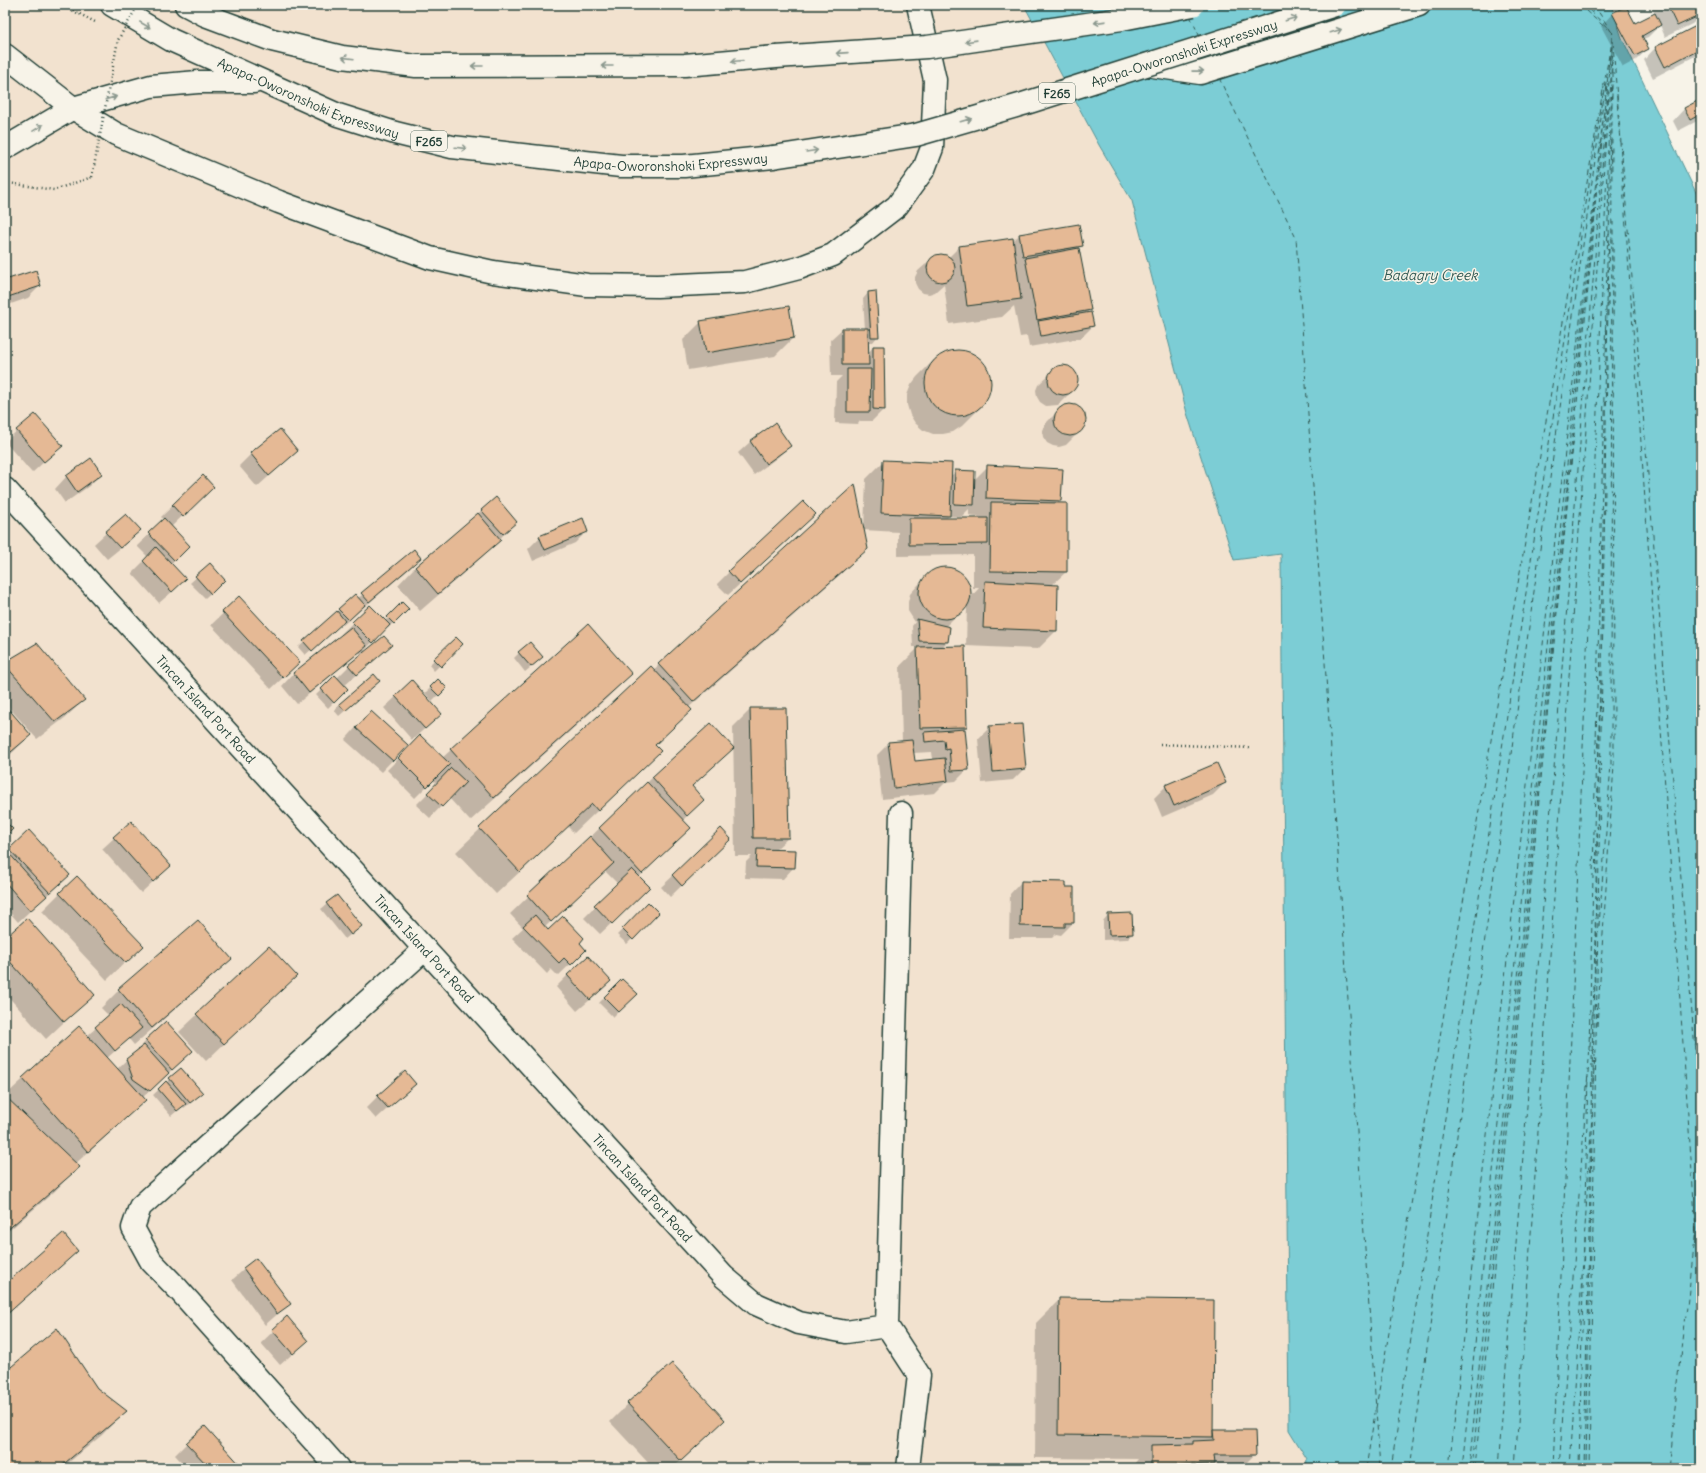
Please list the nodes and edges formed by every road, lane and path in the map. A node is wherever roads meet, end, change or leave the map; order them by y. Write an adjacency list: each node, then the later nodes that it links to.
1 (62, 5): 11 (path)
2 (112, 5): 16 (main road, Apapa-Oworonshoki Expressway / F265, one-way to 16)
3 (138, 5): 13 (path, bridge)
4 (186, 5): 10 (main road, one-way to 4, bridge)
5 (918, 5): 17 (main road)
6 (1145, 5): 10 (main road)
7 (1193, 5): 10 (main road, bridge)
8 (1335, 5): 15 (main road, Apapa-Oworonshoki Expressway / F265, one-way to 8, bridge)
9 (1419, 5): 15 (main road, one-way to 9)
10 (1122, 19)
11 (101, 26)
12 (114, 32): 13 (path)
13 (120, 36): 19 (path, bridge)
14 (5, 55): 17 (main road)
15 (1146, 65): 16 (main road, Apapa-Oworonshoki Expressway / F265, one-way to 15, bridge)
16 (262, 82): 17 (main road, one-way to 16)
17 (73, 108): 18 (main road, one-way to 17)
18 (5, 148)
19 (9, 183)
20 (5, 489): 24 (main road, Tincan Island Port Road)
21 (1160, 744): 22 (path)
22 (1250, 748)
23 (901, 813): 25 (main road)
24 (425, 949): 25 (main road, Tincan Island Port Road); 26 (main road)
25 (887, 1326): 27 (main road)
26 (338, 1468)
27 (908, 1468)

